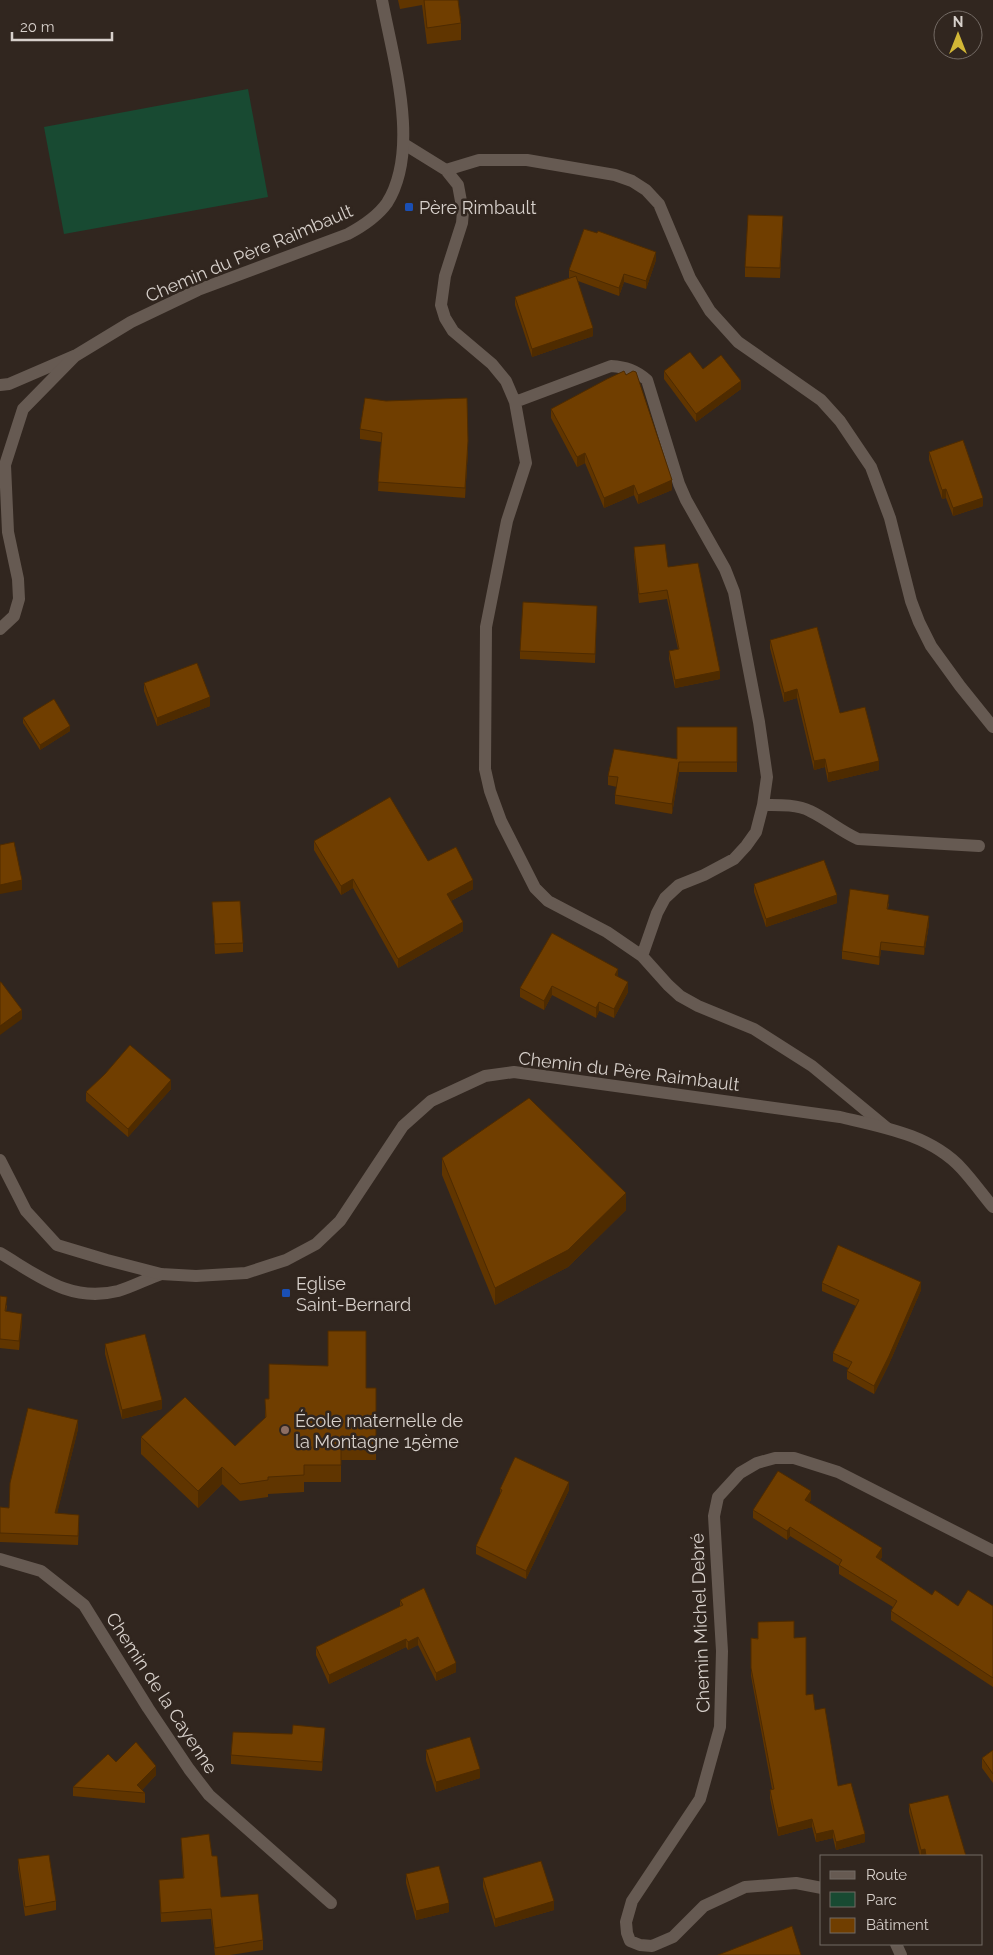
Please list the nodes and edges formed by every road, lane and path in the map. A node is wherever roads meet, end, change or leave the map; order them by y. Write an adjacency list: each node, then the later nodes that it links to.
1 (382, 0): 2 (street, Chemin du Père Raimbault)
2 (404, 144): 3 (street); 4 (street, Chemin du Père Raimbault)
3 (446, 170): 6 (street); 8 (street)
4 (75, 356): 5 (street); 7 (street, Chemin du Père Raimbault)
5 (0, 385)
6 (515, 402): 9 (street); 11 (street)
7 (0, 629)
8 (993, 727)
9 (763, 805): 10 (street); 11 (street)
10 (979, 846)
11 (642, 956): 12 (street)
12 (887, 1128): 14 (street, Chemin du Père Raimbault); 16 (street, Chemin du Père Raimbault)
13 (0, 1160): 16 (street, Chemin du Père Raimbault)
14 (993, 1207)
15 (0, 1253): 16 (street)
16 (161, 1274)
17 (993, 1551): 19 (street, Chemin Michel Debré)
18 (0, 1559): 20 (street, Chemin de la Cayenne)
19 (820, 1888)
20 (331, 1903)

